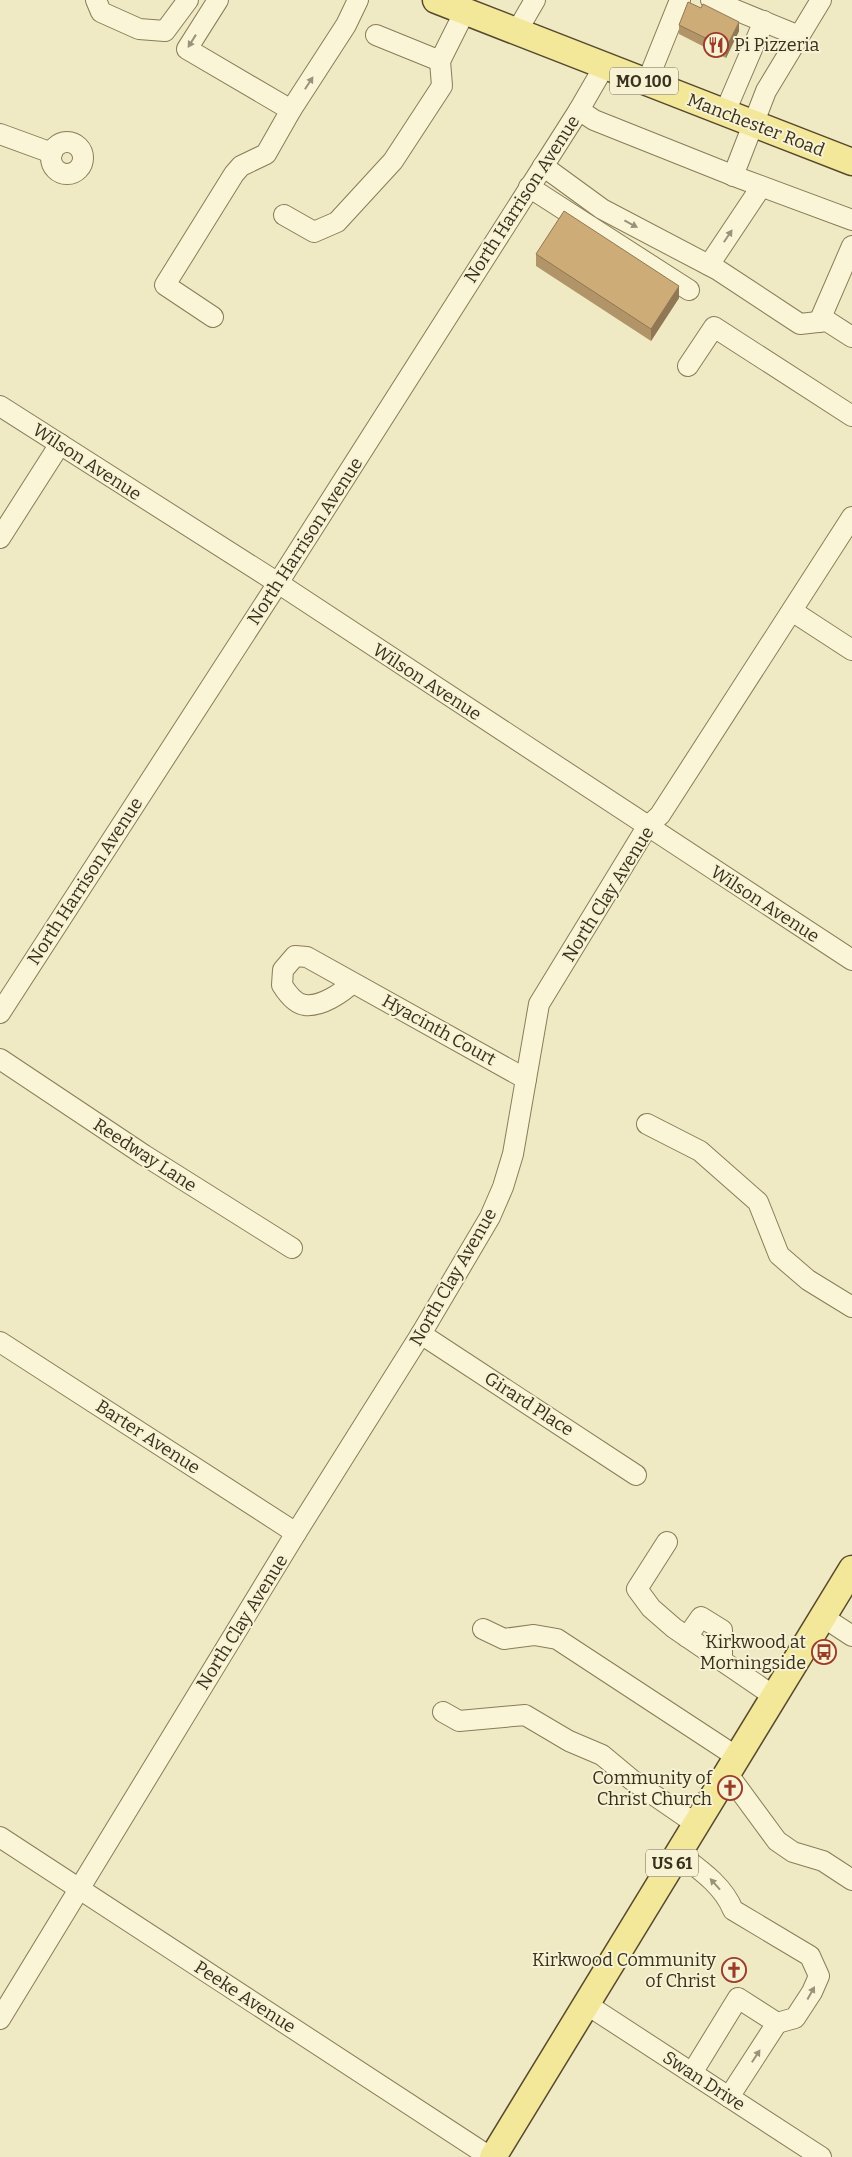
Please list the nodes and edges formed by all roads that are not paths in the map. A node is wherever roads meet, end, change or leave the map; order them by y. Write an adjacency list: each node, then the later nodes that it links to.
1 (96, 0): 2 (street)
2 (188, 0)
3 (218, 0): 17 (street, one-way to 17)
4 (358, 0): 17 (street, one-way to 4)
5 (535, 0): 11 (street)
6 (680, 0): 16 (street)
7 (711, 0): 10 (street)
8 (821, 0): 13 (street)
9 (447, 3): 11 (main road, Manchester Road / MO 100); 14 (street)
10 (764, 21): 13 (street); 19 (street)
11 (517, 31): 15 (main road, Manchester Road / MO 100)
12 (376, 35): 14 (street)
13 (799, 36): 20 (street)
14 (440, 61): 28 (street)
15 (604, 65): 16 (main road, Manchester Road / MO 100); 18 (street, North Harrison Avenue)
16 (648, 82): 19 (main road, Manchester Road / MO 100)
17 (291, 110): 33 (street)
18 (579, 110): 24 (street, North Harrison Avenue); 25 (street)
19 (725, 112): 20 (main road, Manchester Road / MO 100)
20 (753, 123): 23 (main road, Manchester Road / MO 100); 25 (street)
21 (0, 134): 22 (street)
22 (52, 153)
23 (852, 162)
24 (543, 166): 27 (street, North Harrison Avenue); 31 (street, one-way to 31)
25 (733, 176): 26 (street)
26 (761, 186): 29 (street); 31 (street, one-way to 26)
27 (529, 187): 32 (street); 42 (street, North Harrison Avenue)
28 (284, 215)
29 (852, 220)
30 (852, 246): 34 (street)
31 (709, 265): 34 (street)
32 (689, 290)
33 (213, 317)
34 (819, 322): 35 (street)
35 (852, 337)
36 (688, 366): 38 (street)
37 (0, 406): 39 (street, Wilson Avenue)
38 (852, 416)
39 (60, 444): 41 (street); 42 (street, Wilson Avenue)
40 (852, 517): 43 (street, North Clay Avenue)
41 (0, 538)
42 (278, 583): 45 (street, Wilson Avenue); 48 (street, North Harrison Avenue)
43 (792, 611): 44 (street); 45 (street, North Clay Avenue)
44 (852, 650)
45 (647, 827): 46 (street, Wilson Avenue); 50 (street, North Clay Avenue)
46 (852, 960)
47 (352, 983): 50 (street, Hyacinth Court)
48 (0, 1013)
49 (0, 1059): 52 (street, Reedway Lane)
50 (526, 1079): 54 (street, North Clay Avenue)
51 (647, 1124): 53 (street)
52 (292, 1248)
53 (852, 1307)
54 (421, 1334): 56 (street, Girard Place); 57 (street, North Clay Avenue)
55 (0, 1342): 57 (street, Barter Avenue)
56 (636, 1475)
57 (296, 1533): 70 (street, North Clay Avenue)
58 (667, 1542): 63 (street)
59 (852, 1569): 60 (main road, US 61)
60 (822, 1617): 62 (street); 63 (main road, US 61)
61 (482, 1629): 65 (street)
62 (852, 1636)
63 (775, 1697): 65 (main road, US 61)
64 (443, 1712): 66 (street)
65 (732, 1765): 66 (main road, US 61); 69 (street)
66 (696, 1824): 68 (main road, US 61)
67 (0, 1837): 70 (street, Peeke Avenue)
68 (678, 1853): 71 (main road, US 61); 73 (street, one-way to 68)
69 (852, 1880)
70 (79, 1888): 72 (street, North Clay Avenue); 76 (street, Peeke Avenue)
71 (586, 2004): 74 (street, Swan Drive); 76 (main road, US 61)
72 (0, 2019)
73 (777, 2023): 74 (street); 75 (street, one-way to 73)
74 (692, 2073): 75 (street, Swan Drive)
75 (729, 2097): 77 (street, Swan Drive)
76 (491, 2157)
77 (821, 2157)

